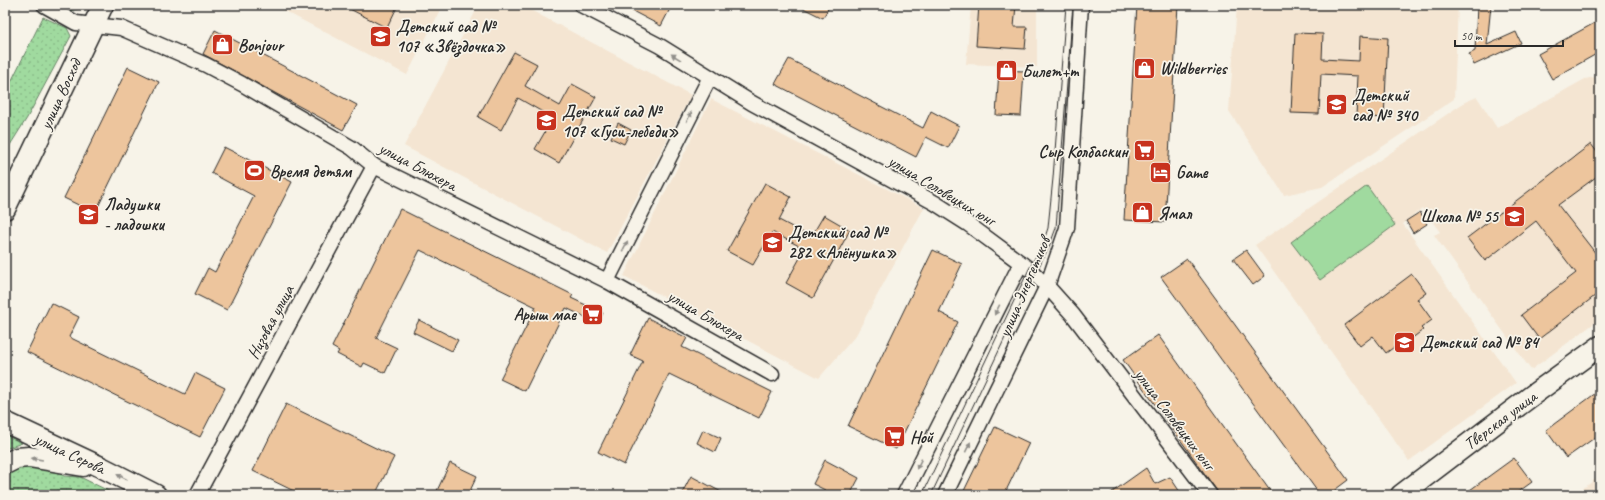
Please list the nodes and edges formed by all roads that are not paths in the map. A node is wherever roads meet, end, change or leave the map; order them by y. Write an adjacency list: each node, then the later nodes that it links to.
1 (44, 5): 5 (street, улица Блюхера)
2 (103, 5): 5 (street, улица Восход)
3 (581, 5): 6 (street, улица Соловецких юнг, one-way to 3)
4 (1081, 5): 13 (street, улица Энергетиков)
5 (93, 25): 7 (street, улица Блюхера); 8 (street, улица Восход)
6 (710, 77): 11 (street, улица Соловецких юнг); 12 (street, one-way to 6)
7 (374, 166): 12 (street, улица Блюхера); 20 (street, Низовая улица)
8 (18, 183): 9 (street, улица Восход); 10 (street, улица Восход)
9 (5, 200)
10 (5, 209)
11 (1021, 263): 13 (street, улица Соловецких юнг); 21 (street, улица Энергетиков, one-way to 21)
12 (607, 281): 15 (street, улица Блюхера)
13 (1047, 286): 22 (street, улица Энергетиков, one-way to 13); 23 (street, улица Соловецких юнг)
14 (1600, 346): 24 (street, Тверская улица)
15 (772, 374)
16 (5, 422): 18 (street, улица Серова)
17 (5, 464): 18 (street, one-way to 17)
18 (103, 468): 19 (street, улица Серова, one-way to 18)
19 (156, 495)
20 (197, 495)
21 (904, 495)
22 (945, 495)
23 (1210, 495)
24 (1400, 495)

